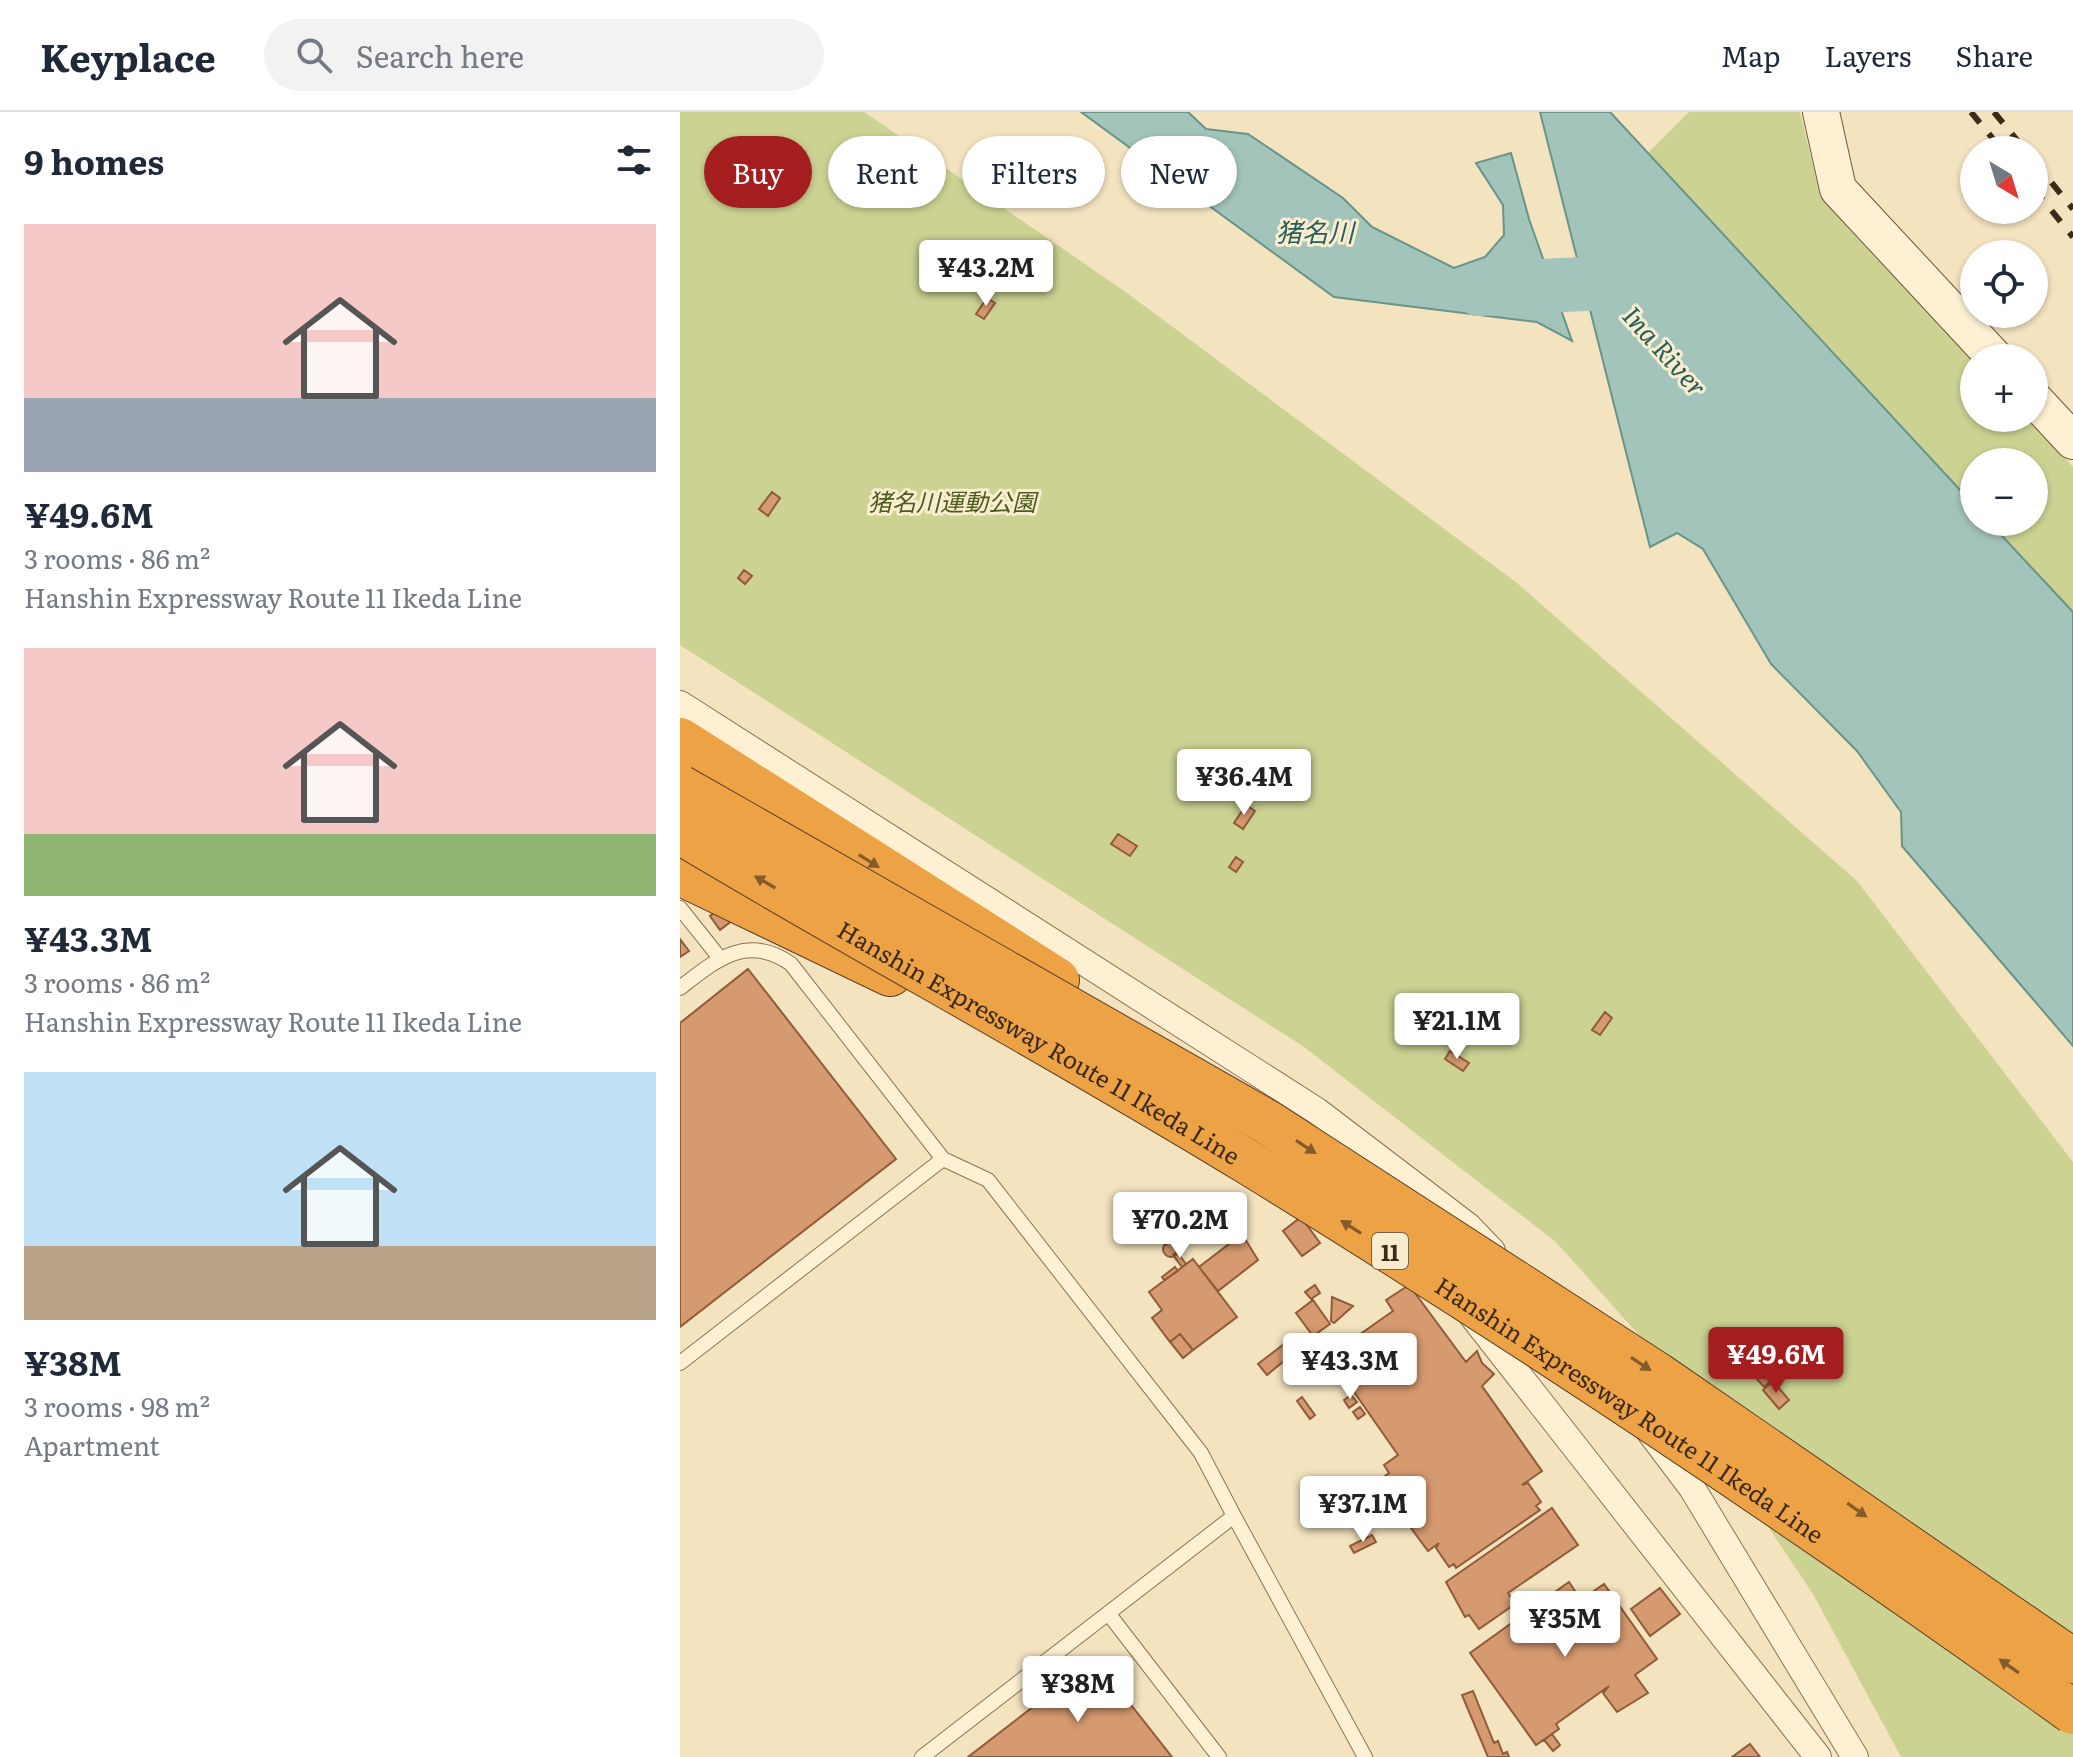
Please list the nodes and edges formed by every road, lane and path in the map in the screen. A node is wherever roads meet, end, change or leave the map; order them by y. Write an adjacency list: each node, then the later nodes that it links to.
1 (1821, 112): 2 (street)
2 (1982, 344)
3 (2048, 414): 4 (street)
4 (2073, 441)
5 (680, 704): 15 (street)
6 (680, 740): 14 (highway, one-way to 14, bridge)
7 (680, 787): 14 (highway, Hanshin Expressway Route 11 Ikeda Line / 11, bridge)
8 (680, 832): 13 (highway, Hanshin Expressway Route 11 Ikeda Line / 11, one-way to 8, bridge)
9 (680, 873): 13 (highway, bridge)
10 (680, 908): 11 (lane)
11 (719, 957): 12 (lane); 16 (lane)
12 (680, 988)
13 (1094, 1072): 21 (highway, Hanshin Expressway Route 11 Ikeda Line / 11, one-way to 13, bridge)
14 (1267, 1122): 20 (highway, Hanshin Expressway Route 11 Ikeda Line / 11, one-way to 20, bridge)
15 (1378, 1156): 25 (street); 26 (street)
16 (943, 1159): 17 (lane); 18 (lane)
17 (680, 1363)
18 (1234, 1516): 19 (lane); 24 (lane)
19 (1108, 1613): 22 (lane); 23 (lane)
20 (2073, 1661)
21 (2073, 1712)
22 (922, 1757)
23 (1219, 1757)
24 (1365, 1757)
25 (1818, 1757)
26 (1855, 1757)

